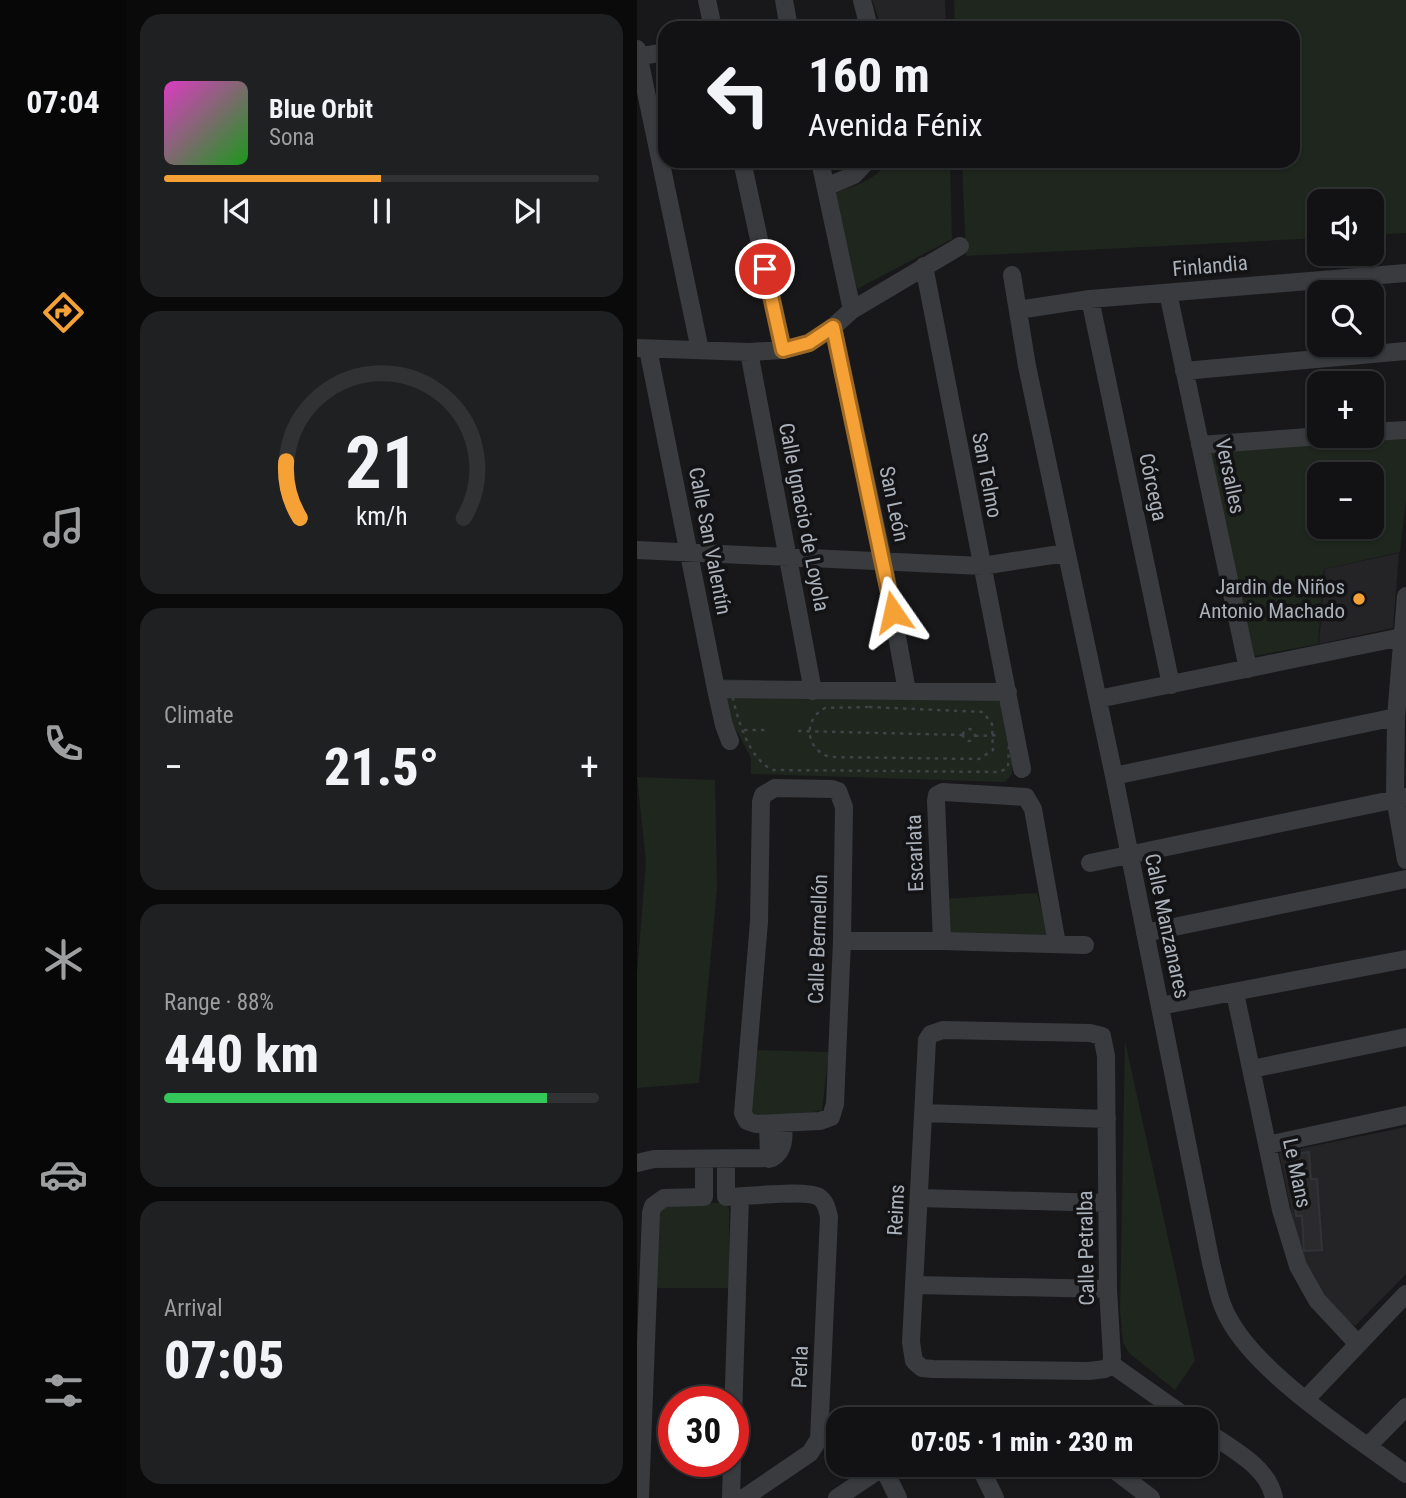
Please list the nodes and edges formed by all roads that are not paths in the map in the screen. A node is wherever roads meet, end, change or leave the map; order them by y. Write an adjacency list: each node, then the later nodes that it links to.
1 (708, 0): 4 (street)
2 (784, 0): 5 (street)
3 (862, 0): 6 (street)
4 (712, 21)
5 (783, 21)
6 (867, 21)
7 (658, 53): 8 (street)
8 (638, 55): 9 (street)
9 (658, 150)
10 (662, 168): 25 (street)
11 (744, 168): 26 (street)
12 (822, 168): 14 (street)
13 (860, 168): 14 (street)
14 (826, 187): 21 (street)
15 (960, 246): 16 (street)
16 (924, 265): 21 (street); 39 (street, San Telmo)
17 (1406, 273): 19 (street, Finlandia)
18 (1012, 275): 22 (street, Calle Manzanares)
19 (1168, 293): 20 (street, Finlandia); 29 (street, Versalles)
20 (1090, 299): 22 (street, Finlandia); 43 (street, Córcega)
21 (852, 310): 23 (street)
22 (1018, 310): 36 (street, Calle Manzanares)
23 (833, 327): 26 (street); 38 (street, San León)
24 (642, 349): 25 (street); 35 (street, Calle San Valentín)
25 (700, 350): 28 (street)
26 (783, 350): 28 (street)
27 (1406, 351): 29 (street)
28 (749, 352): 37 (street, Calle Ignacio de Loyola)
29 (1184, 371): 33 (street, Versalles)
30 (1406, 430): 31 (street)
31 (1384, 431)
32 (1307, 437): 33 (street)
33 (1200, 444): 42 (street, Versalles)
34 (637, 550): 35 (street)
35 (689, 553): 37 (street); 44 (street, Calle San Valentín)
36 (1066, 553): 39 (street); 48 (street, Calle Manzanares)
37 (788, 557): 38 (street); 45 (street, Calle Ignacio de Loyola)
38 (883, 560): 39 (street); 46 (street, San León)
39 (982, 566): 47 (street, San Telmo)
40 (1406, 596): 41 (street)
41 (1402, 637): 42 (street); 49 (street)
42 (1248, 669): 43 (street)
43 (1171, 685): 48 (street)
44 (716, 689): 45 (street); 50 (street, Calle San Valentín)
45 (813, 691): 46 (street)
46 (907, 691): 47 (street)
47 (1008, 692): 51 (street, San Telmo)
48 (1098, 699): 52 (street, Calle Manzanares)
49 (1397, 718): 52 (street); 53 (street)
50 (737, 736)
51 (1022, 769)
52 (1114, 776): 54 (street, Calle Manzanares)
53 (1401, 797): 54 (street); 55 (street)
54 (1129, 857): 56 (street); 58 (street, Calle Manzanares)
55 (1406, 860)
56 (1090, 863)
57 (1406, 879): 58 (street)
58 (1145, 933): 65 (street, Calle Manzanares)
59 (842, 941): 60 (street); 72 (street, Calle Bermellón); 72 (street, Calle Bermellón)
60 (942, 941): 61 (street); 61 (street, Escarlata)
61 (1057, 944): 62 (street)
62 (1085, 945)
63 (1406, 959): 64 (street)
64 (1235, 993): 65 (street); 68 (street, Le Mans)
65 (1160, 1006): 87 (street, Calle Manzanares)
66 (1102, 1036): 69 (street, Reims); 71 (street, Calle Petralba)
67 (1406, 1037): 68 (street)
68 (1252, 1069): 73 (street, Le Mans)
69 (923, 1113): 71 (street); 79 (street, Reims)
70 (1406, 1115): 73 (street)
71 (1107, 1119): 80 (street, Calle Petralba)
72 (776, 1124): 76 (street)
73 (1268, 1145): 84 (street, Le Mans)
74 (637, 1147): 77 (street)
75 (704, 1159): 76 (street); 77 (street); 98 (street)
76 (726, 1159): 78 (street)
77 (645, 1161)
78 (733, 1197): 86 (street); 100 (street, Perla)
79 (919, 1198): 80 (street); 81 (street, Reims)
80 (1107, 1203): 82 (street, Calle Petralba)
81 (914, 1285): 82 (street); 85 (street, Reims)
82 (1108, 1289): 85 (street, Calle Petralba)
83 (1406, 1294): 84 (street)
84 (1358, 1344): 87 (street)
85 (1111, 1364): 88 (street)
86 (733, 1386)
87 (1306, 1399): 91 (street, Calle Manzanares)
88 (1172, 1407)
89 (1406, 1407): 91 (street)
90 (1218, 1440): 105 (street)
91 (1369, 1446): 92 (street, Calle Manzanares)
92 (1406, 1474)
93 (732, 1477): 99 (street)
94 (868, 1477): 101 (street)
95 (889, 1477): 102 (street)
96 (985, 1477): 103 (street)
97 (1124, 1477): 104 (street)
98 (640, 1498)
99 (731, 1498)
100 (744, 1498)
101 (837, 1498)
102 (898, 1498)
103 (995, 1498)
104 (1151, 1498)
105 (1275, 1498)

